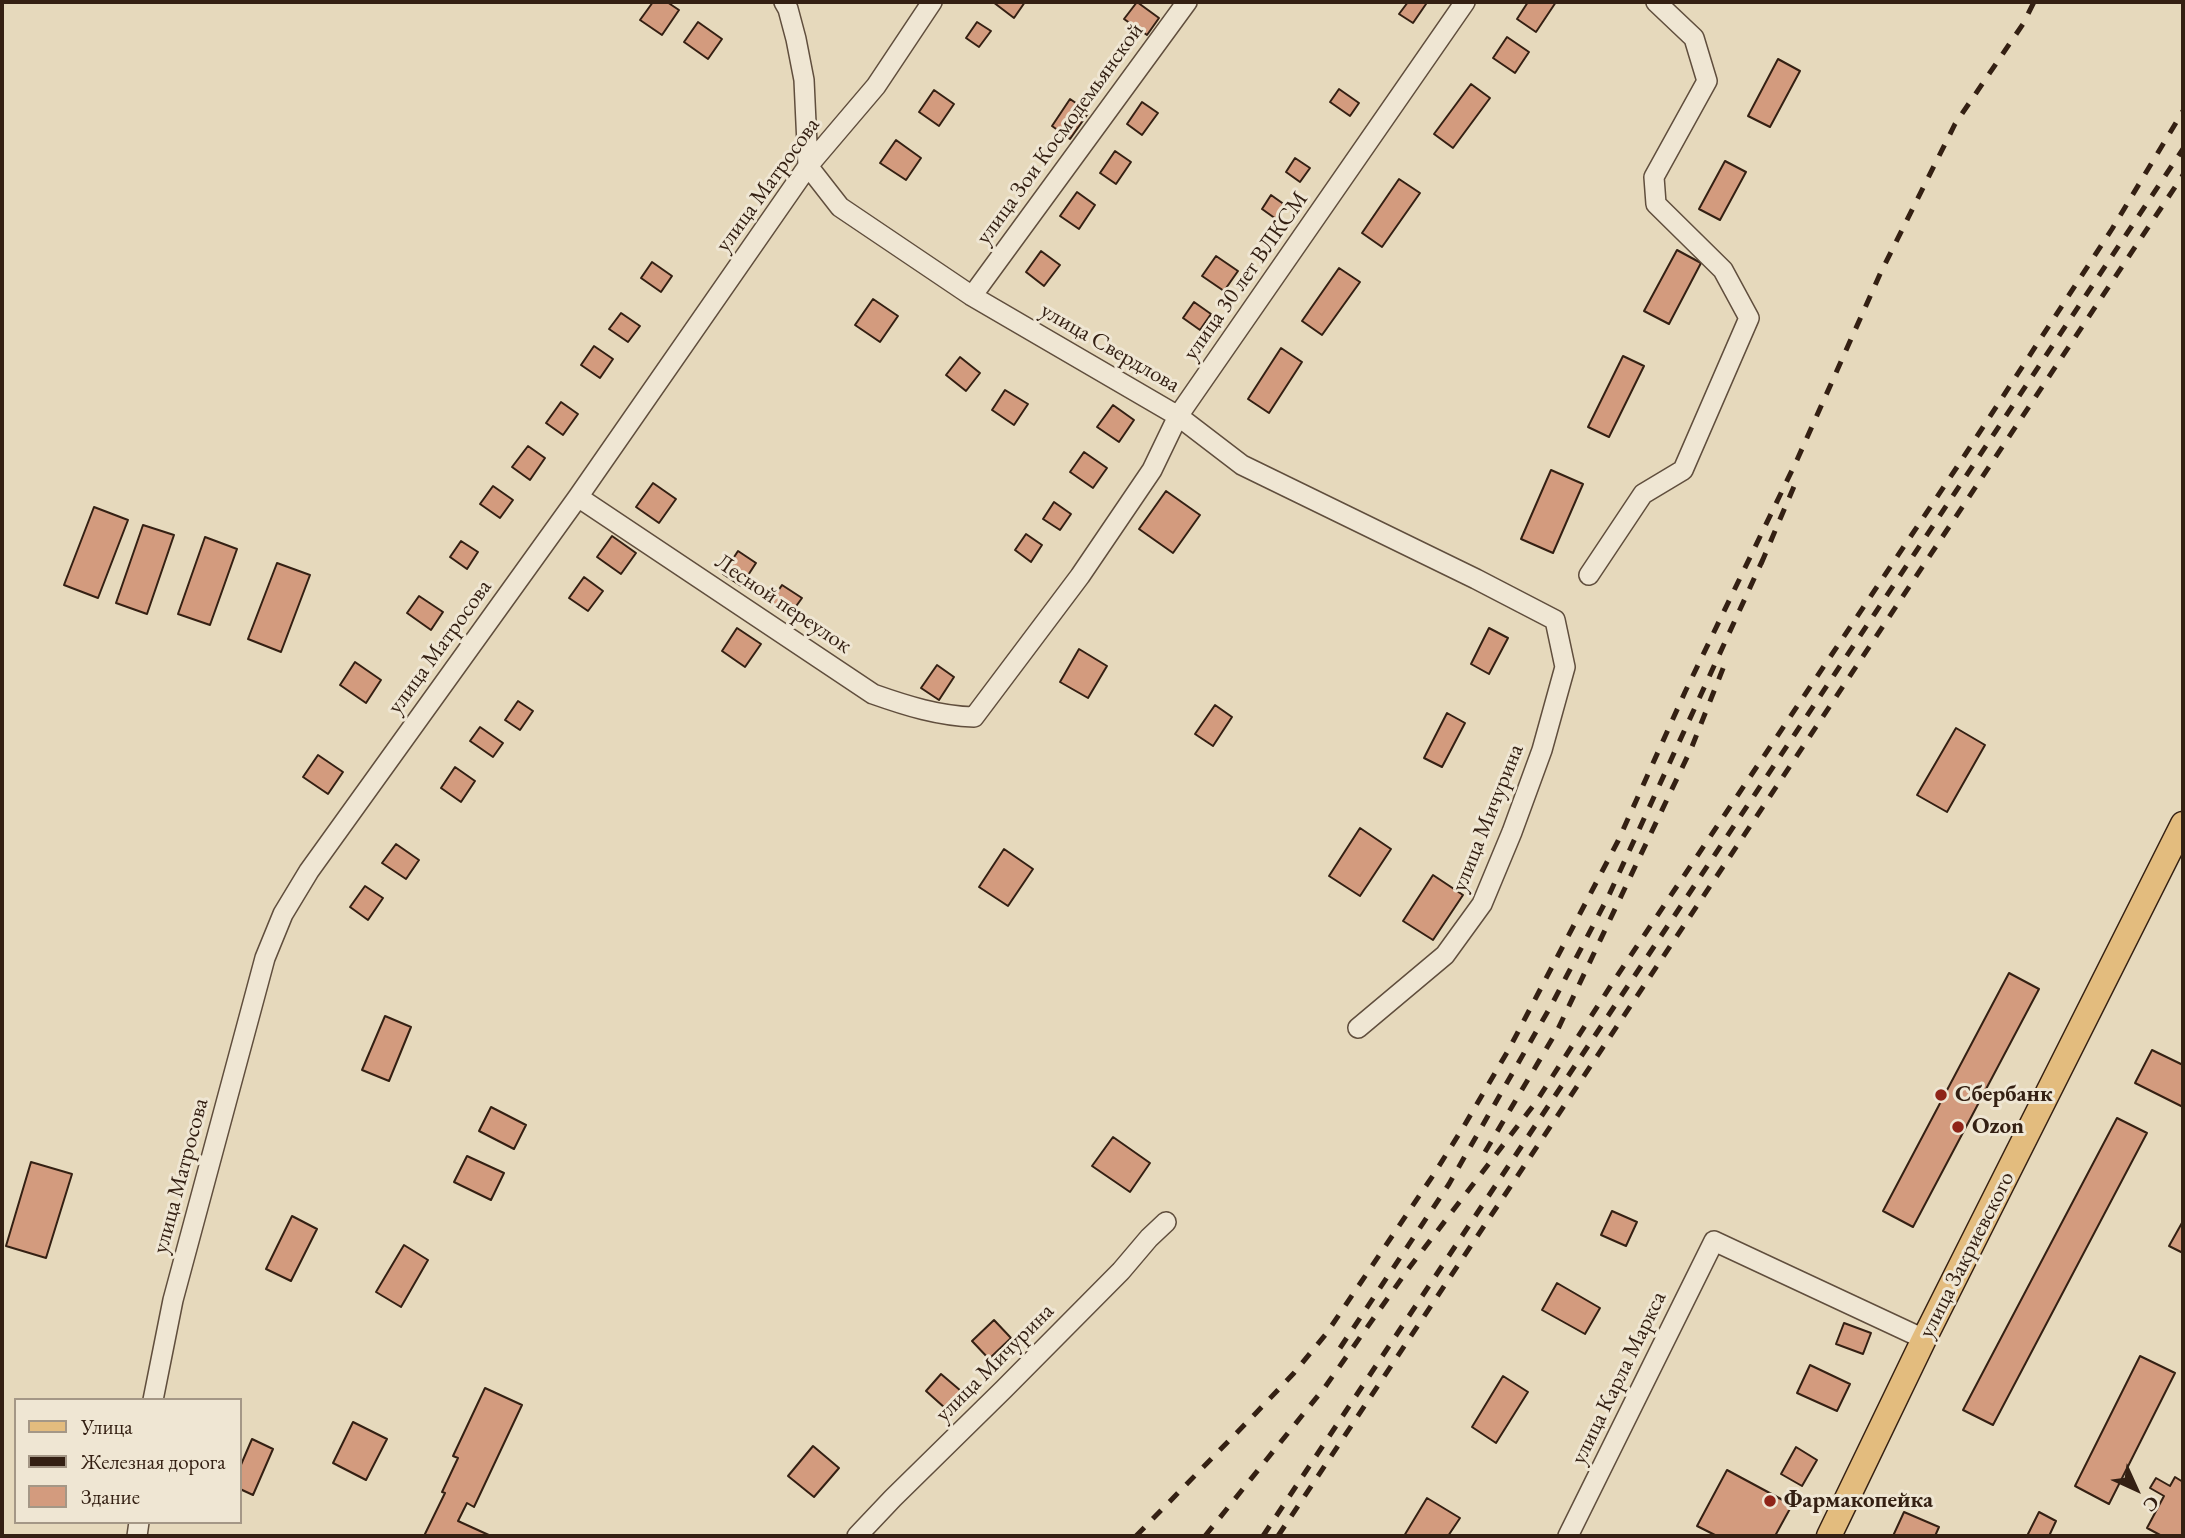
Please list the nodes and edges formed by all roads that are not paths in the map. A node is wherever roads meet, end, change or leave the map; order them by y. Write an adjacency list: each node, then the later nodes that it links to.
1 (783, 2): 6 (street)
2 (932, 2): 6 (street, улица Матросова)
3 (1187, 2): 7 (street, улица Зои Космодемьянской)
4 (1465, 2): 8 (street, улица 30 лет ВЛКСМ)
5 (1656, 2): 10 (street)
6 (808, 166): 7 (street, улица Свердлова); 9 (street, улица Матросова)
7 (972, 296): 8 (street, улица Свердлова)
8 (1178, 416): 11 (street, улица Свердлова); 12 (street, улица 30 лет ВЛКСМ)
9 (578, 497): 12 (street, Лесной переулок); 17 (street, улица Матросова)
10 (1589, 575)
11 (1555, 620): 14 (street, улица Мичурина)
12 (974, 717)
13 (2183, 824): 16 (main road, улица Закриевского)
14 (1358, 1028)
15 (1166, 1222): 18 (street, улица Мичурина)
16 (1924, 1339): 19 (street, улица Карла Маркса); 20 (main road, улица Закриевского)
17 (153, 1398)
18 (857, 1536)
19 (1567, 1536)
20 (1829, 1536)

